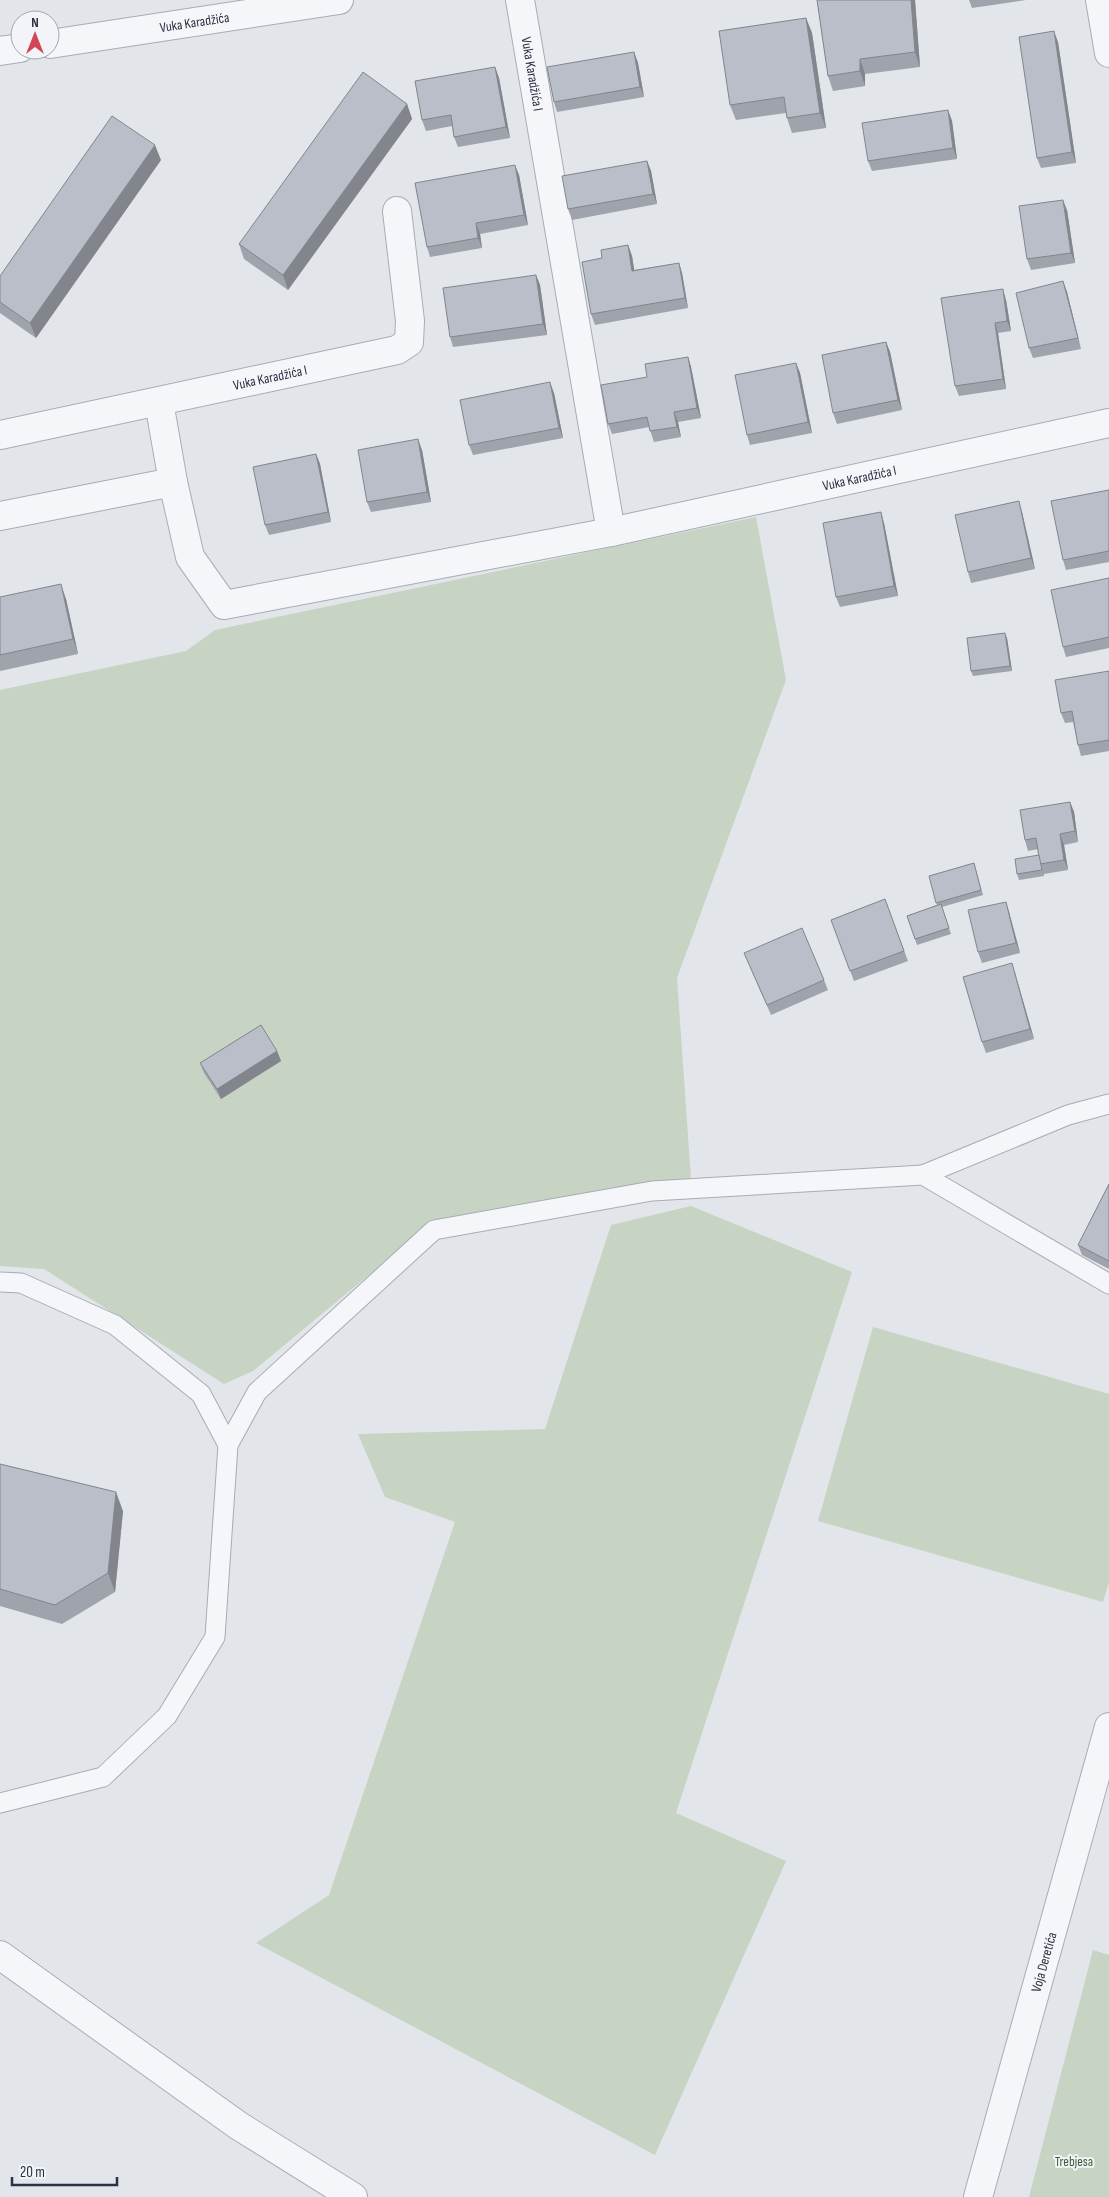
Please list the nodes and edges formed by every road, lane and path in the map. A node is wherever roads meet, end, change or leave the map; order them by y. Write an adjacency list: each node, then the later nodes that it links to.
1 (340, 0): 4 (street, Vuka Karadžića)
2 (520, 0): 12 (street, Vuka Karadžića I)
3 (1100, 0): 5 (street)
4 (60, 42)
5 (1109, 53)
6 (397, 212): 7 (street, Vuka Karadžića I)
7 (158, 402): 9 (street, Vuka Karadžića I); 10 (street)
8 (1109, 423): 12 (street, Vuka Karadžića I)
9 (0, 435)
10 (173, 482): 11 (street); 12 (street, Vuka Karadžića I)
11 (0, 516)
12 (611, 532)
13 (1109, 1104): 14 (lane)
14 (923, 1175): 16 (lane); 17 (lane)
15 (0, 1282): 17 (lane)
16 (1109, 1284)
17 (228, 1445): 19 (lane)
18 (1109, 1728): 22 (street, Voja Deretića)
19 (0, 1802)
20 (0, 1955): 21 (street)
21 (353, 2197)
22 (978, 2197)

